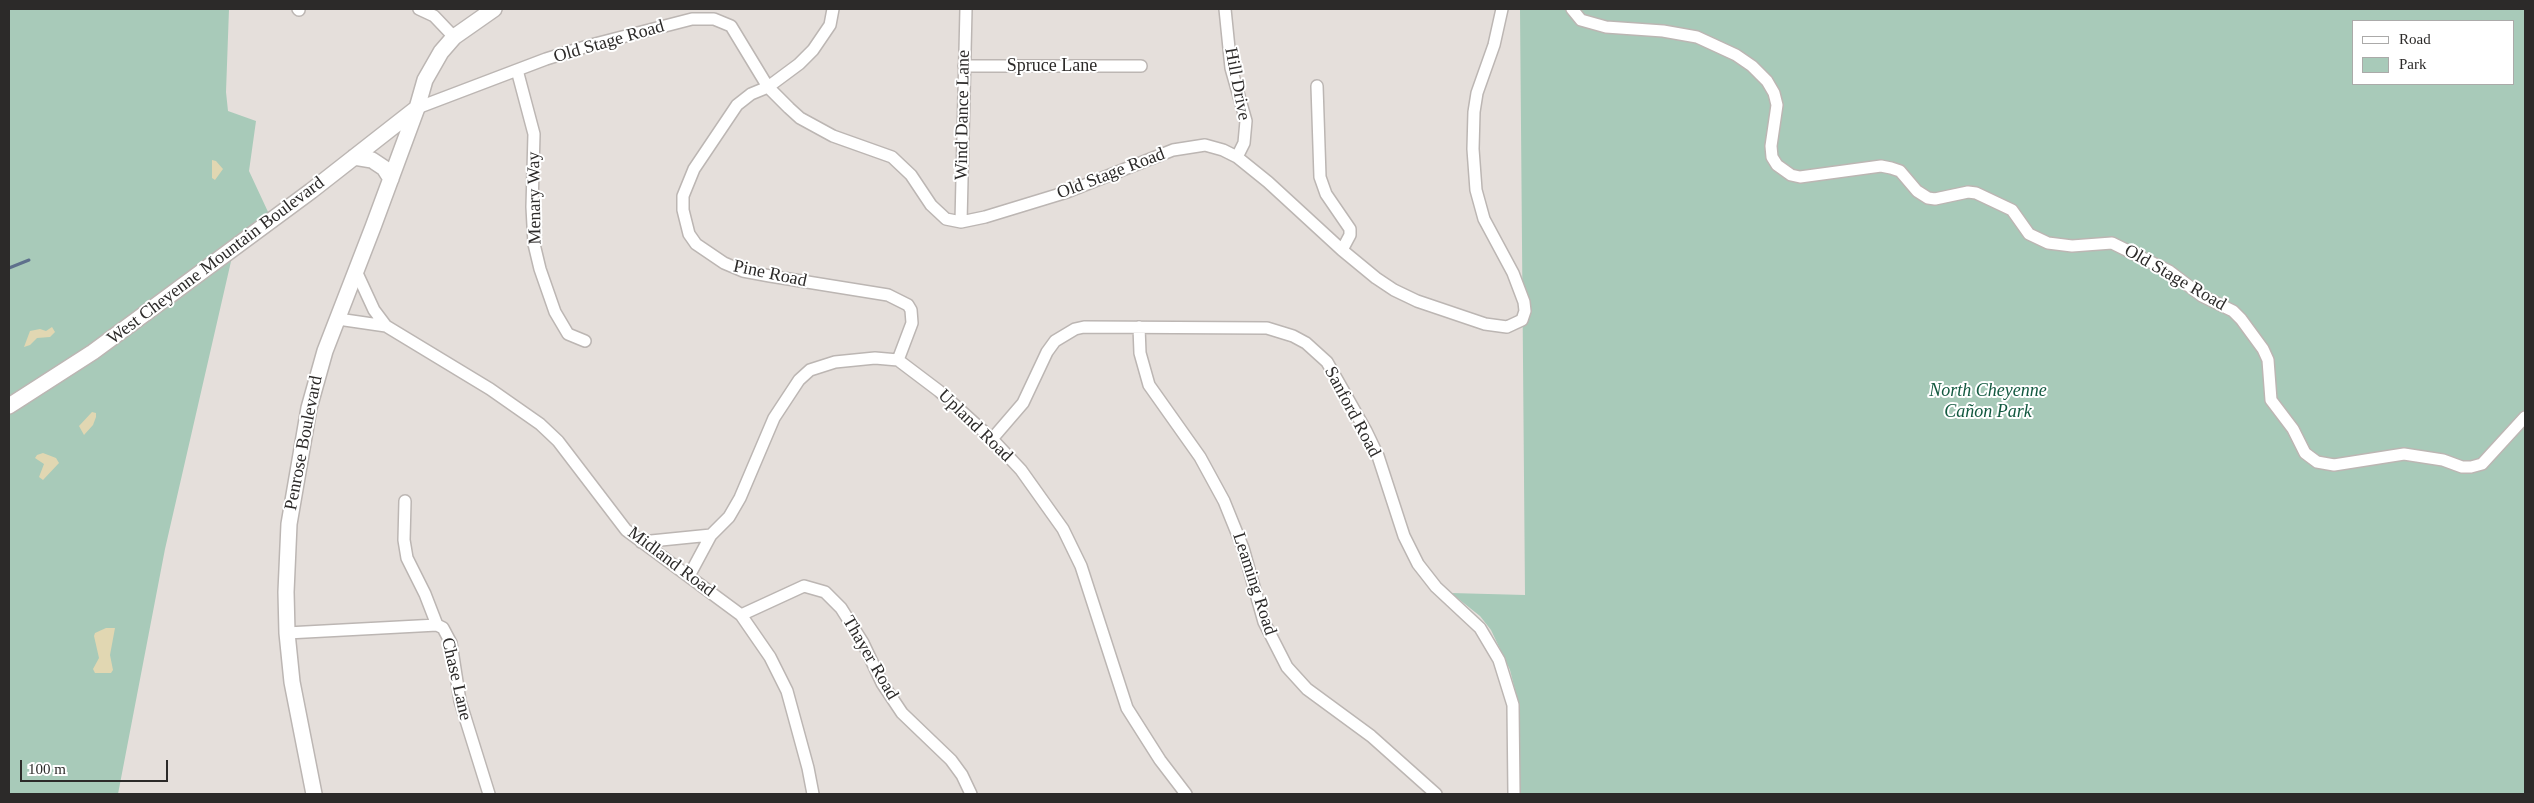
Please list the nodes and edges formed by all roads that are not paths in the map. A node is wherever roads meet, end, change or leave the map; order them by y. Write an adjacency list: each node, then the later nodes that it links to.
1 (420, 9): 8 (street)
2 (494, 9): 9 (street, Penrose Boulevard)
3 (833, 9): 14 (street, Pine Road)
4 (966, 9): 10 (street, Wind Dance Lane)
5 (1225, 9): 17 (street, Hill Drive)
6 (1502, 9): 20 (street, Old Stage Road)
7 (1572, 9): 28 (street, Old Stage Road)
8 (434, 12): 9 (street)
9 (454, 36): 15 (street, Penrose Boulevard)
10 (964, 66): 11 (street, Spruce Lane); 19 (street, Wind Dance Lane)
11 (1141, 66)
12 (517, 70): 14 (street, Old Stage Road); 15 (street, Old Stage Road); 25 (street, Menary Way)
13 (1317, 86): 20 (street)
14 (768, 88): 19 (street, Old Stage Road); 26 (street, Pine Road)
15 (417, 108): 16 (street, West Cheyenne Mountain Boulevard); 18 (street, Penrose Boulevard)
16 (354, 157): 18 (street); 27 (street, West Cheyenne Mountain Boulevard)
17 (1237, 157): 19 (street, Old Stage Road); 20 (street, Old Stage Road)
18 (391, 180): 21 (street, Penrose Boulevard)
19 (961, 222)
20 (1342, 250)
21 (356, 271): 22 (street, Penrose Boulevard); 23 (street, Midland Road)
22 (338, 318): 23 (street, Midland Road); 36 (street, Penrose Boulevard)
23 (386, 326): 32 (street, Midland Road)
24 (1139, 327): 29 (street, Sanford Road); 42 (street, Leaming Road); 43 (street, Sanford Road)
25 (585, 341)
26 (898, 360): 29 (street, Upland Road); 31 (street)
27 (9, 406)
28 (2525, 417)
29 (992, 439): 41 (street, Upland Road)
30 (406, 502): 35 (street)
31 (711, 535): 32 (street); 33 (street)
32 (641, 542): 33 (street, Midland Road)
33 (689, 576): 34 (street, Midland Road)
34 (741, 615): 39 (street, Midland Road); 40 (street, Thayer Road)
35 (437, 625): 36 (street, Chase Lane); 38 (street, Chase Lane)
36 (287, 633): 37 (street, Penrose Boulevard)
37 (314, 794)
38 (489, 794)
39 (813, 794)
40 (971, 794)
41 (1186, 794)
42 (1436, 794)
43 (1514, 794)

